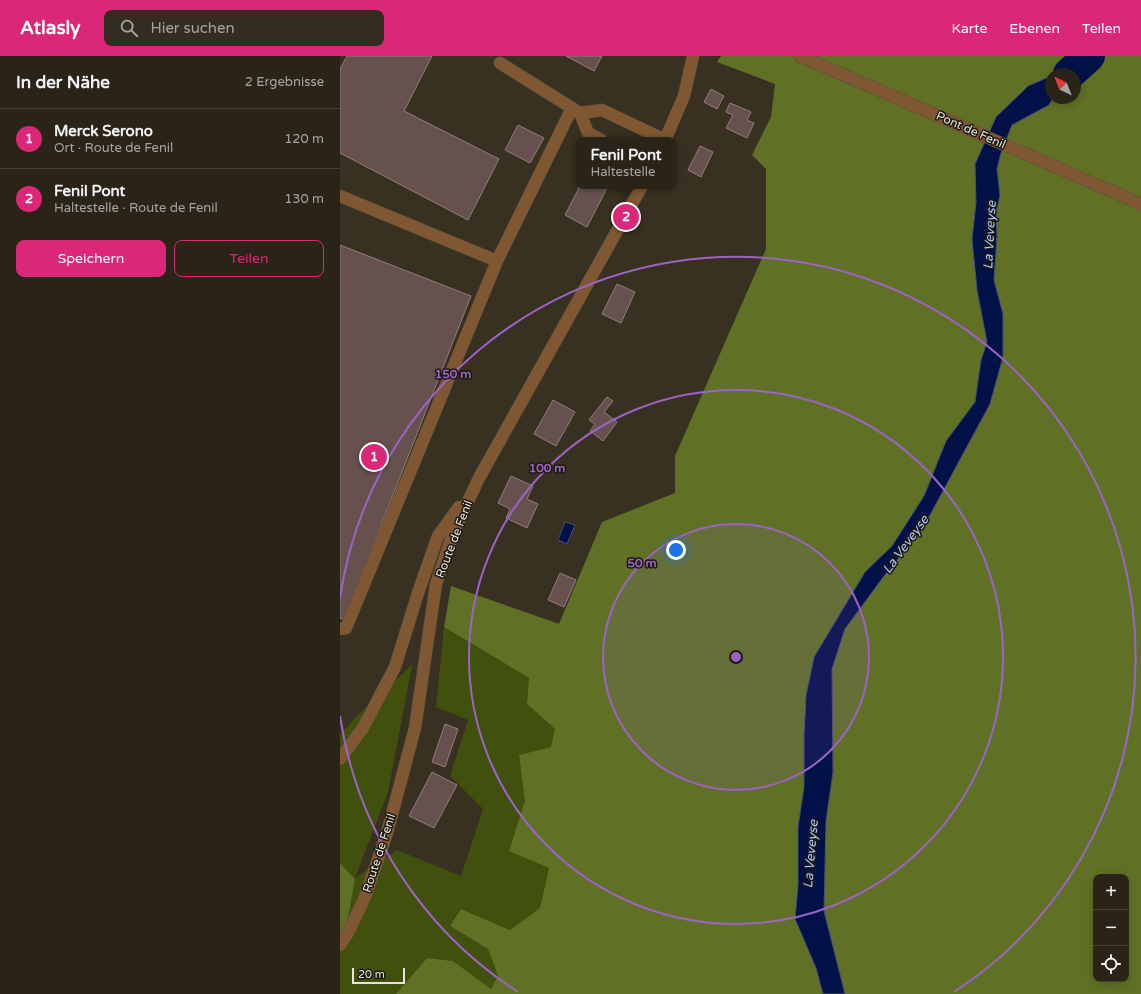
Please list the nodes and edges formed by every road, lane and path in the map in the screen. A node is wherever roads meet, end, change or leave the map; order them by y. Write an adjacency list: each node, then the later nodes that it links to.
1 (693, 56): 7 (street)
2 (800, 56): 10 (street, Pont de Fenil)
3 (500, 63): 4 (street)
4 (576, 111): 5 (street); 6 (street); 11 (street)
5 (595, 137)
6 (659, 137)
7 (666, 137)
8 (640, 189): 12 (street, Route de Fenil)
9 (340, 196): 11 (street)
10 (1141, 204)
11 (497, 261): 13 (street)
12 (479, 478): 14 (street); 15 (street, Route de Fenil)
13 (340, 629)
14 (340, 759)
15 (340, 945)

